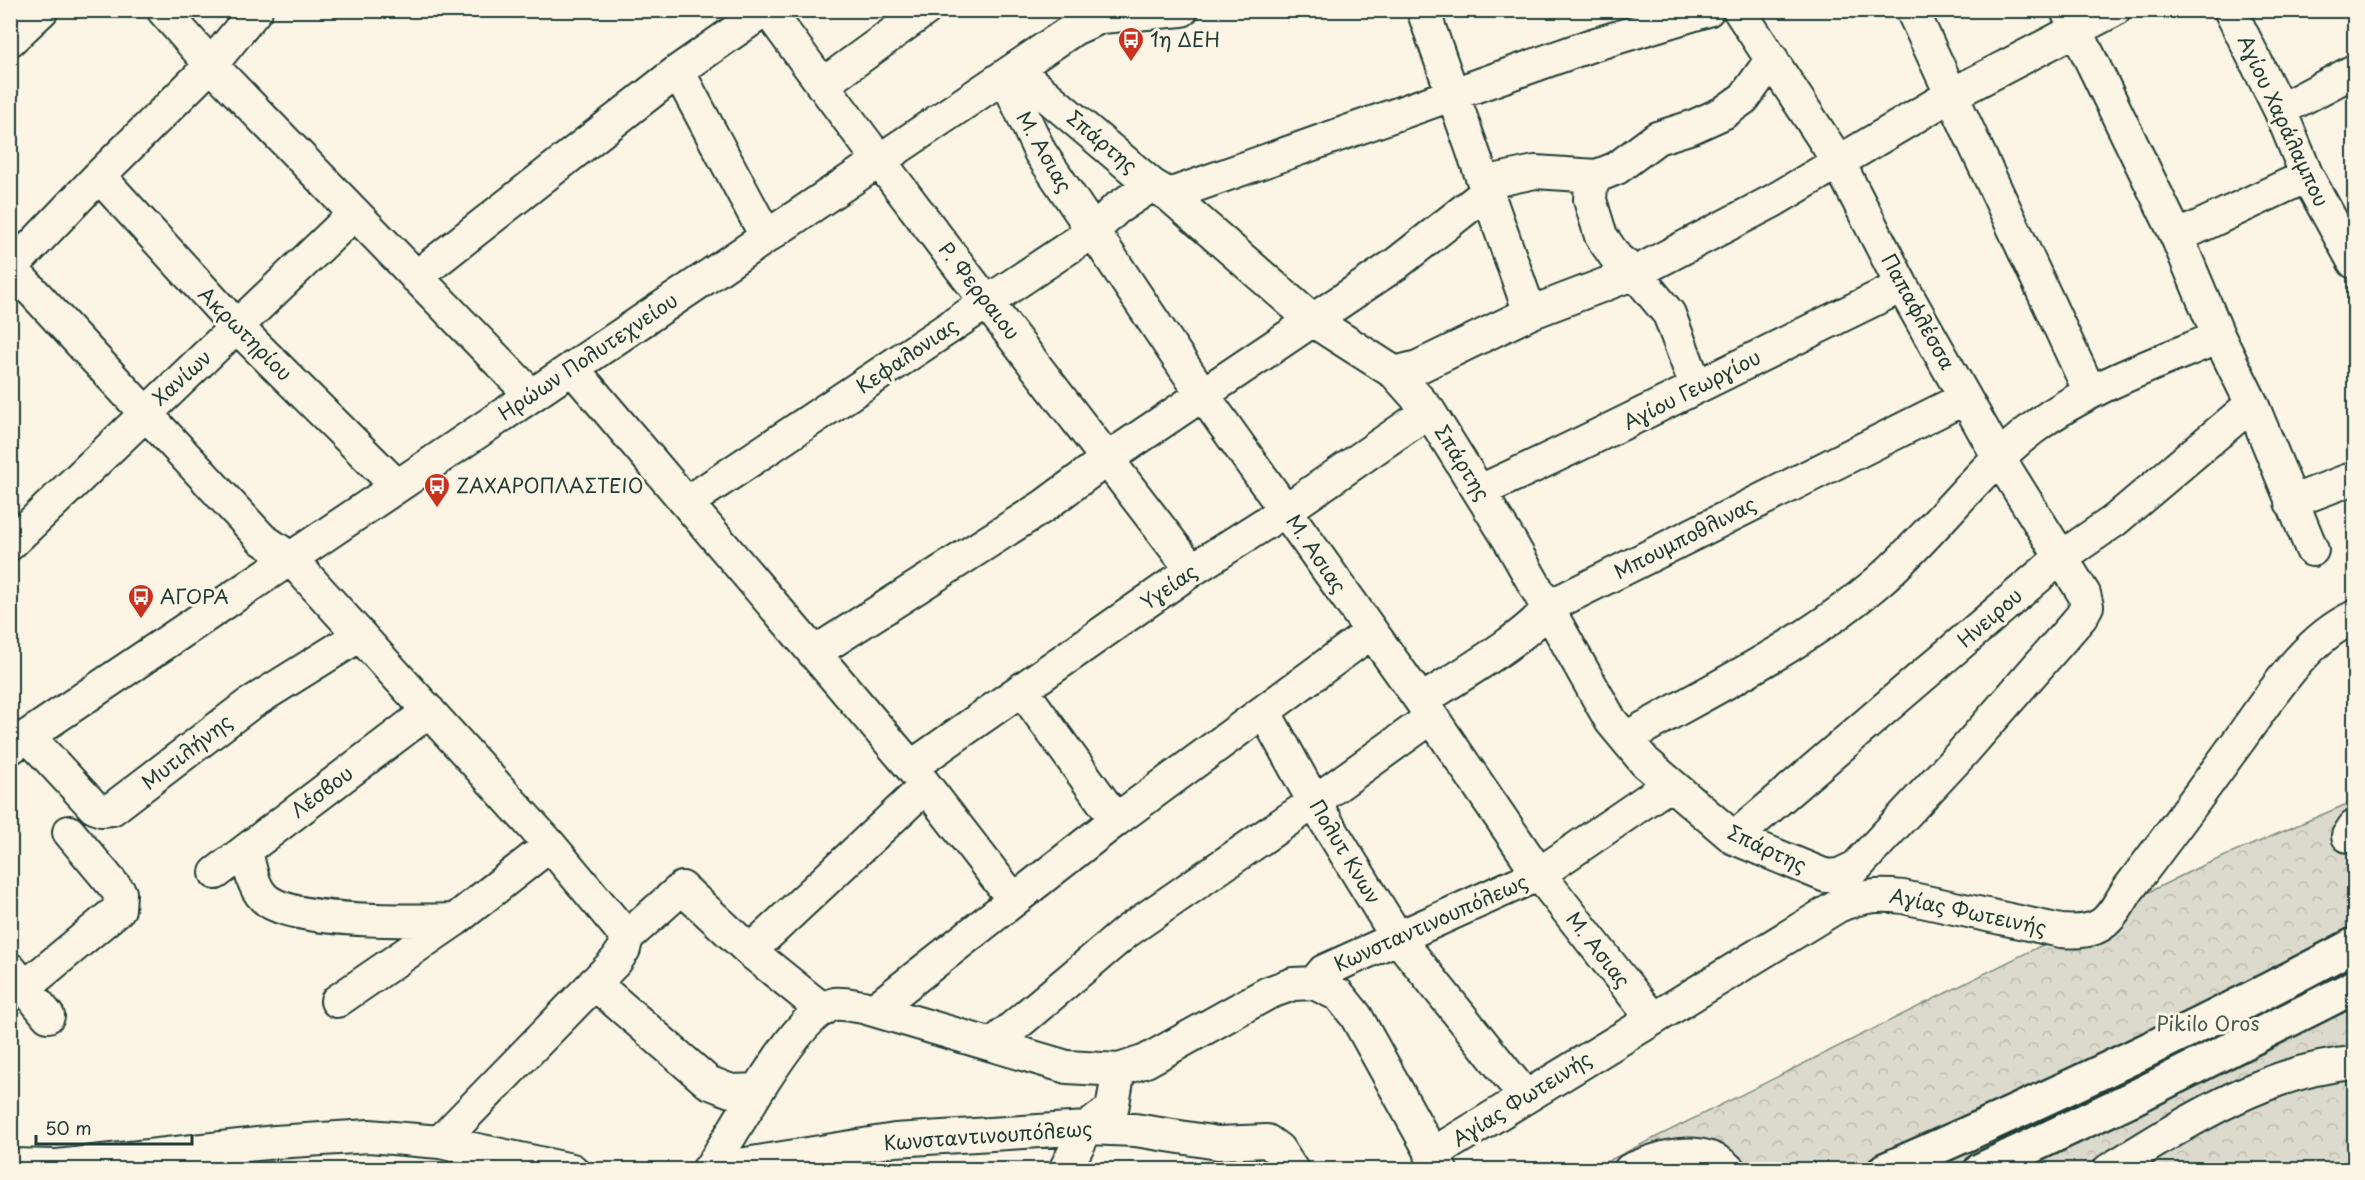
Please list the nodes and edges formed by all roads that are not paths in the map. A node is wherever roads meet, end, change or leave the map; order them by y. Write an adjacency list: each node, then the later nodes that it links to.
1 (42, 10): 15 (street)
2 (163, 10): 17 (street)
3 (256, 10): 17 (street)
4 (766, 10): 18 (street); 21 (street, Ρ. Φερραιου)
5 (925, 10): 21 (street)
6 (1182, 10): 13 (street, Ηρώων Πολυτεχνείου)
7 (1423, 10): 23 (street)
8 (1708, 10): 23 (street, Κεφαλονιας)
9 (1739, 10): 16 (street, Παπαφλέσσα)
10 (1912, 10): 22 (street)
11 (2114, 10): 14 (street)
12 (2230, 10): 24 (street, Αγίου Χαράλαμπου)
13 (1068, 20): 20 (street, Ηρώων Πολυτεχνείου)
14 (2072, 20): 22 (street); 35 (street)
15 (10, 40)
16 (1772, 59): 25 (street, Παπαφλέσσα); 28 (street)
17 (211, 65): 27 (street); 32 (street)
18 (678, 71): 34 (street); 39 (street)
19 (2355, 71): 24 (street)
20 (1010, 72): 26 (street, Ηρώων Πολυτεχνείου); 30 (street, Σπάρτης); 33 (street, Μ. Ασιας)
21 (822, 85): 26 (street, Ρ. Φερραιου)
22 (1953, 94): 25 (street); 49 (street)
23 (1453, 95): 30 (street, Κεφαλονιας); 31 (street)
24 (2280, 110): 29 (street, Αγίου Χαράλαμπου)
25 (1838, 161): 38 (street); 40 (street, Παπαφλέσσα)
26 (878, 162): 34 (street, Ηρώων Πολυτεχνείου); 41 (street, Ρ. Φερραιου)
27 (99, 176): 37 (street); 44 (street, Ακρωτηρίου)
28 (1597, 176): 31 (street); 38 (street)
29 (2307, 176): 35 (street); 36 (street, Αγίου Χαράλαμπου)
30 (1160, 190): 33 (street, Κεφαλονιας); 43 (street, Σπάρτης)
31 (1486, 193): 42 (street); 43 (street)
32 (354, 214): 39 (street); 44 (street, Χανίων)
33 (1092, 232): 41 (street, Κεφαλονιας); 51 (street, Μ. Ασιας)
34 (766, 236): 46 (street, Ηρώων Πολυτεχνείου)
35 (2177, 237): 45 (street)
36 (2350, 245)
37 (11, 268): 55 (street)
38 (1635, 273): 42 (street); 48 (street)
39 (416, 277): 50 (street)
40 (1902, 286): 48 (street, Αγίου Γεωργίου); 52 (street, Παπαφλέσσα)
41 (988, 301): 57 (street, Ρ. Φερραιου); 61 (street, Κεφαλονιας)
42 (1530, 313): 47 (street)
43 (1312, 320): 47 (street, Σπάρτης); 51 (street)
44 (238, 328): 55 (street, Χανίων); 59 (street, Ακρωτηρίου)
45 (2219, 337): 49 (street); 53 (street)
46 (572, 368): 50 (street, Ηρώων Πολυτεχνείου); 61 (street)
47 (1395, 373): 54 (street, Σπάρτης)
48 (1696, 386): 60 (street, Αγίου Γεωργίου)
49 (2090, 392): 56 (street)
50 (531, 395): 59 (street, Ηρώων Πολυτεχνείου)
51 (1203, 395): 57 (street); 63 (street, Μ. Ασιας)
52 (1965, 398): 56 (street, Παπαφλέσσα); 69 (street, Μπουμποθλινας)
53 (2252, 404): 62 (street); 67 (street, Ηνειρου)
54 (1429, 411): 60 (street, Σπάρτης); 63 (street, Υγείας)
55 (144, 413): 64 (street, Χανίων); 66 (street)
56 (1999, 458): 67 (street, Παπαφλέσσα); 78 (street)
57 (1107, 459): 68 (street, Ρ. Φερραιου); 73 (street)
58 (2355, 478): 62 (street)
59 (397, 486): 66 (street, Ηρώων Πολυτεχνείου)
60 (1480, 490): 69 (street, Σπάρτης)
61 (688, 502): 73 (street)
62 (2291, 502): 65 (street)
63 (1286, 510): 68 (street, Υγείας); 71 (street, Μ. Ασιας)
64 (10, 543)
65 (2312, 550)
66 (290, 558): 72 (street); 79 (street, Ηρώων Πολυτεχνείου)
67 (2060, 558): 85 (street, Ηνειρου); 88 (street, Παπαφλέσσα)
68 (1192, 570): 74 (street, Υγείας)
69 (1548, 607): 75 (street, Μπουμποθλινας); 78 (street, Σπάρτης)
70 (2355, 617): 105 (street, Αγίας Φωτεινής)
71 (1370, 633): 75 (street, Μ. Ασιας); 77 (street)
72 (360, 635): 76 (street); 79 (street, Μυτιλήνης)
73 (814, 653): 80 (street)
74 (1023, 691): 80 (street, Υγείας); 83 (street)
75 (1427, 709): 82 (street, Μπουμποθλινας); 90 (street, Μ. Ασιας)
76 (429, 711): 86 (street); 87 (street, Λέσβου)
77 (1265, 713): 82 (street, Πολυτ Κνων); 83 (street)
78 (1626, 738): 81 (street, Σπάρτης)
79 (19, 742)
80 (918, 777): 91 (street); 96 (street, Υγείας)
81 (1669, 785): 85 (street, Σπάρτης); 90 (street, Κωνσταντινουπόλεως)
82 (1314, 802): 94 (street, Πολυτ Κνων); 106 (street, Μπουμποθλινας)
83 (1116, 820): 91 (street)
84 (69, 832): 97 (street)
85 (1734, 838): 88 (street, Σπάρτης)
86 (550, 845): 92 (street); 93 (street)
87 (246, 851): 89 (street, Λέσβου); 92 (street)
88 (1856, 867)
89 (216, 873)
90 (1539, 874): 94 (street, Κωνσταντινουπόλεως); 105 (street, Μ. Ασιας)
91 (1013, 899): 103 (street)
92 (455, 920): 101 (street)
93 (627, 937): 96 (street); 98 (street)
94 (1397, 937): 99 (street, Κωνσταντινουπόλεως); 110 (street, Πολυτ Κνων)
95 (2355, 945): 123 (highway)
96 (750, 951): 102 (street)
97 (17, 978): 104 (street)
98 (594, 983): 109 (street); 112 (street)
99 (1314, 983): 108 (street, Κωνσταντινουπόλεως); 113 (street)
100 (2355, 987): 124 (highway)
101 (337, 1001)
102 (823, 1010): 103 (street); 109 (street)
103 (874, 1010): 106 (street)
104 (48, 1016)
105 (1652, 1018): 110 (street, Αγίας Φωτεινής)
106 (992, 1045): 108 (street)
107 (2355, 1063): 125 (street)
108 (1119, 1070): 111 (street)
109 (758, 1090): 117 (street)
110 (1526, 1096): 113 (street, Αγίας Φωτεινής)
111 (1087, 1128): 117 (street, Κωνσταντινουπόλεως); 119 (street); 120 (street, Κωνσταντινουπόλεως)
112 (440, 1142): 115 (street); 118 (street)
113 (1436, 1162)
114 (10, 1165): 116 (street)
115 (175, 1165): 116 (street)
116 (58, 1168)
117 (709, 1169)
118 (572, 1170)
119 (1065, 1170)
120 (1292, 1170)
121 (1630, 1170): 122 (street)
122 (1729, 1170)
123 (1885, 1170)
124 (1981, 1170)
125 (2109, 1170)

